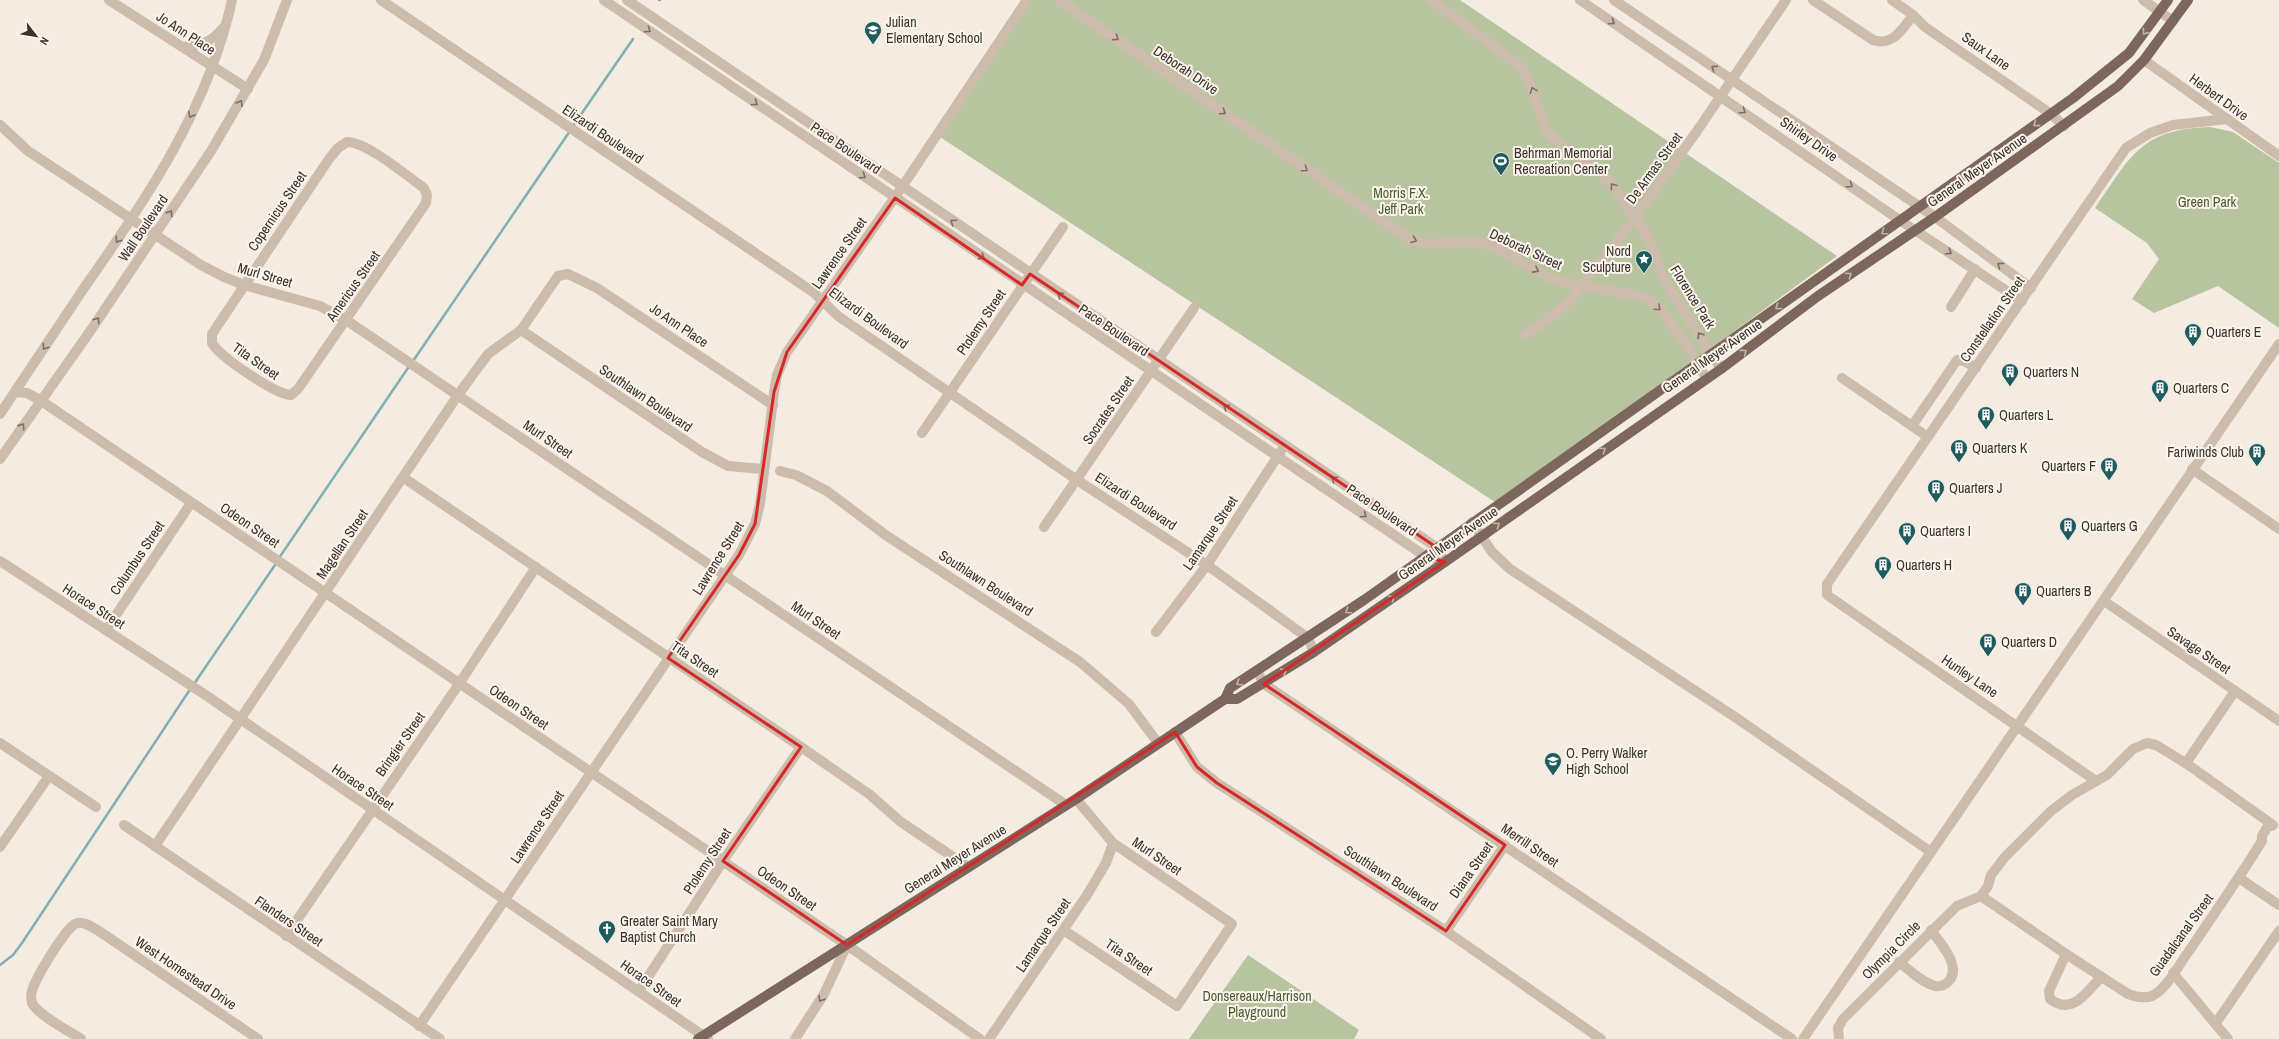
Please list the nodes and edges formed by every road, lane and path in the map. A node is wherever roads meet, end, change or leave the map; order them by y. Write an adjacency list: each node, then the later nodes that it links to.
1 (109, 0): 23 (street, Jo Ann Place)
2 (232, 0): 22 (street, Wall Boulevard)
3 (286, 0): 27 (street, Wall Boulevard)
4 (381, 0): 56 (street, Elizardi Boulevard)
5 (604, 0): 19 (street, Pace Boulevard)
6 (1028, 0): 38 (street, Lawrence Street)
7 (1059, 0): 36 (street, Deborah Drive, one-way to 36)
8 (1432, 0): 43 (street, Florence Park, one-way to 8)
9 (1580, 0): 28 (street, Shirley Drive, one-way to 28)
10 (1614, 0): 26 (street, Shirley Drive, one-way to 10)
11 (1786, 0): 26 (street, De Armas Street)
12 (1813, 0): 20 (street)
13 (1892, 0): 20 (street, Saux Lane)
14 (2143, 0): 18 (street)
15 (2168, 0): 18 (main road, General Meyer Avenue)
16 (2188, 0): 21 (main road, General Meyer Avenue)
17 (630, 2): 19 (street); 29 (street, Pace Boulevard)
18 (2160, 12): 21 (street); 30 (main road, General Meyer Avenue, one-way to 30)
19 (626, 15): 31 (street, Pace Boulevard, one-way to 31)
20 (1913, 15): 30 (street, Saux Lane)
21 (2173, 21): 24 (main road, General Meyer Avenue)
22 (226, 25): 23 (street); 25 (street, Wall Boulevard)
23 (182, 47): 25 (street, Jo Ann Place)
24 (2144, 60): 32 (street, Herbert Drive); 34 (main road, General Meyer Avenue)
25 (212, 66): 27 (street, Jo Ann Place); 42 (street, Wall Boulevard, one-way to 42)
26 (1732, 80): 28 (street, De Armas Street); 40 (street, Shirley Drive)
27 (248, 89): 47 (street, Wall Boulevard, one-way to 27)
28 (1721, 95): 43 (street, De Armas Street); 44 (street, Shirley Drive, one-way to 44)
29 (783, 106): 31 (street); 38 (street, Pace Boulevard)
30 (2051, 114): 34 (street, Saux Lane); 40 (main road, General Meyer Avenue, one-way to 40)
31 (775, 116): 39 (street, Pace Boulevard, one-way to 39)
32 (2227, 119): 37 (street, Herbert Drive); 54 (street, Constellation Street)
33 (0, 125): 42 (street, Murl Street)
34 (2064, 126): 41 (main road, General Meyer Avenue)
35 (347, 142): 51 (street, Copernicus Street); 59 (street, Americus Street)
36 (1273, 146): 53 (street, Deborah Street, one-way to 53)
37 (2279, 156)
38 (902, 187): 39 (street, Lawrence Street); 50 (street, Pace Boulevard, one-way to 38)
39 (895, 198): 52 (street, Pace Boulevard, one-way to 52); 56 (street, Lawrence Street)
40 (1920, 207): 41 (street, Shirley Drive); 44 (main road, General Meyer Avenue)
41 (1935, 217): 46 (main road, General Meyer Avenue); 54 (street, Shirley Drive, one-way to 41)
42 (132, 219): 47 (street, Murl Street); 72 (street, Wall Boulevard, one-way to 72)
43 (1634, 219): 53 (street, De Armas Street); 64 (street, Florence Park, one-way to 43)
44 (1901, 221): 46 (street, Shirley Drive); 64 (main road, General Meyer Avenue, one-way to 64)
45 (1063, 227): 50 (street, Ptolemy Street)
46 (1916, 230): 48 (street, Shirley Drive, one-way to 48); 68 (main road, General Meyer Avenue, one-way to 46)
47 (155, 235): 51 (street, Murl Street); 76 (street, Wall Boulevard, one-way to 47)
48 (1975, 269): 55 (street, Shirley Drive); 57 (street)
49 (568, 274): 60 (street, Magellan Street); 77 (street, Jo Ann Place)
50 (1030, 274): 52 (street, Ptolemy Street); 65 (street, Pace Boulevard, one-way to 50)
51 (244, 285): 59 (street, Murl Street); 62 (street, Copernicus Street)
52 (1022, 285): 69 (street, Pace Boulevard); 73 (street, Ptolemy Street)
53 (1583, 285): 61 (street, De Armas Street); 66 (street, Deborah Street, one-way to 66)
54 (2031, 288): 55 (street, Constellation Street)
55 (2022, 301): 67 (street, Constellation Street)
56 (821, 302): 73 (street, Elizardi Boulevard); 77 (street, Lawrence Street)
57 (1950, 307)
58 (1194, 308): 65 (street, Socrates Street)
59 (346, 320): 74 (street, Americus Street); 75 (street, Murl Street)
60 (521, 330): 75 (street, Magellan Street); 85 (street, Southlawn Boulevard)
61 (1525, 334)
62 (211, 341): 74 (street, Tita Street)
63 (2279, 344): 86 (street)
64 (1711, 353): 66 (main road, General Meyer Avenue); 68 (street, Florence Park)
65 (1158, 361): 69 (street, Socrates Street); 82 (street, Pace Boulevard, one-way to 65)
66 (1698, 364): 70 (street, Deborah Street); 91 (main road, General Meyer Avenue)
67 (1976, 368): 79 (street); 81 (street, Constellation Street)
68 (1721, 369): 70 (main road, General Meyer Avenue)
69 (1151, 372): 83 (street, Pace Boulevard); 89 (street, Socrates Street)
70 (1706, 378): 94 (main road, General Meyer Avenue, one-way to 70)
71 (1842, 378): 79 (street)
72 (14, 392): 76 (street, Odeon Street); 78 (street, Wall Boulevard)
73 (950, 392): 80 (street, Ptolemy Street); 89 (street, Elizardi Boulevard)
74 (291, 395)
75 (458, 395): 88 (street, Magellan Street); 101 (street, Murl Street)
76 (40, 400): 84 (street, Wall Boulevard, one-way to 76); 90 (street, Odeon Street)
77 (773, 405): 85 (street, Lawrence Street)
78 (0, 414)
79 (1912, 426): 81 (street)
80 (922, 433)
81 (1928, 437): 103 (street, Constellation Street)
82 (1284, 446): 83 (street, Lamarque Street); 95 (street, Pace Boulevard, one-way to 82)
83 (1277, 457): 96 (street, Pace Boulevard, one-way to 96); 99 (street, Lamarque Street)
84 (0, 458)
85 (763, 469): 101 (street, Lawrence Street)
86 (2192, 469): 93 (street); 104 (street)
87 (780, 471): 120 (street, Southlawn Boulevard)
88 (404, 478): 100 (street, Tita Street); 102 (street, Magellan Street)
89 (1076, 480): 92 (street, Socrates Street); 99 (street, Elizardi Boulevard)
90 (191, 503): 102 (street, Odeon Street); 105 (street, Columbus Street)
91 (1472, 522): 94 (street); 95 (main road, General Meyer Avenue)
92 (1044, 527)
93 (2279, 529)
94 (1480, 537): 98 (main road, General Meyer Avenue); 136 (street)
95 (1436, 547): 96 (main road, General Meyer Avenue); 98 (street, Pace Boulevard)
96 (1425, 556): 98 (street, Pace Boulevard); 107 (main road, General Meyer Avenue, one-way to 107)
97 (0, 560): 105 (street, Horace Street)
98 (1444, 562): 108 (main road, General Meyer Avenue, one-way to 98)
99 (1207, 565): 106 (street, Lamarque Street); 107 (street, Elizardi Boulevard)
100 (536, 567): 109 (street, Tita Street); 111 (street, Bringier Street)
101 (725, 575): 109 (street, Lawrence Street); 127 (street, Murl Street)
102 (326, 594): 111 (street, Odeon Street); 115 (street, Magellan Street)
103 (1827, 595): 117 (street, Hunley Lane)
104 (2104, 601): 113 (street, Savage Street); 117 (street)
105 (106, 630): 115 (street, Horace Street)
106 (1156, 632)
107 (1308, 638): 108 (street); 110 (main road, General Meyer Avenue)
108 (1314, 652): 112 (main road, General Meyer Avenue, one-way to 108)
109 (668, 658): 121 (street, Tita Street); 123 (street, Lawrence Street)
110 (1257, 671): 112 (street, Merrill Street); 114 (main road, General Meyer Avenue, one-way to 114)
111 (459, 684): 123 (street, Odeon Street); 129 (street, Bringier Street)
112 (1264, 684): 114 (main road, General Meyer Avenue); 133 (street, Merrill Street)
113 (2235, 691): 116 (street, Savage Street); 122 (street)
114 (1225, 699): 118 (main road, General Meyer Avenue)
115 (241, 719): 129 (street, Horace Street); 134 (street, Magellan Street)
116 (2279, 721)
117 (2018, 726): 125 (street, Hunley Lane); 136 (street)
118 (1175, 732): 120 (main road, General Meyer Avenue); 144 (street, Southlawn Boulevard)
119 (0, 743): 124 (street)
120 (1158, 743): 126 (main road, General Meyer Avenue)
121 (801, 747): 137 (street, Ptolemy Street); 138 (street, Tita Street)
122 (2186, 763): 125 (street); 130 (street)
123 (591, 771): 137 (street, Odeon Street); 141 (street, Lawrence Street)
124 (49, 776): 128 (street); 135 (street)
125 (2096, 781): 140 (street)
126 (1076, 799): 127 (main road, General Meyer Avenue); 132 (street, Murl Street)
127 (1066, 805): 138 (main road, General Meyer Avenue)
128 (96, 808)
129 (372, 810): 141 (street, Horace Street); 147 (street, Bringier Street)
130 (2275, 822): 139 (street, Guadalcanal Street)
131 (124, 826): 134 (street, Flanders Street)
132 (1112, 842): 143 (street, Lamarque Street); 154 (street, Murl Street)
133 (1505, 845): 144 (street, Diana Street); 165 (street, Merrill Street)
134 (155, 846): 147 (street, Flanders Street)
135 (0, 847)
136 (1931, 852): 166 (street)
137 (723, 861): 148 (street, Odeon Street); 153 (street, Ptolemy Street)
138 (968, 867): 148 (main road, General Meyer Avenue)
139 (2239, 878): 142 (street); 151 (street, Guadalcanal Street)
140 (1981, 896): 145 (street, Olympia Circle); 149 (street, Guadalcanal Street)
141 (506, 899): 153 (street, Horace Street); 156 (street, Lawrence Street)
142 (2279, 905)
143 (1065, 930): 154 (street, Tita Street); 163 (street, Lamarque Street)
144 (1446, 930): 164 (street, Southlawn Boulevard)
145 (1931, 930): 150 (street, Olympia Circle); 150 (street)
146 (2279, 931): 155 (street)
147 (286, 936): 156 (street, Flanders Street)
148 (847, 944): 157 (main road, General Meyer Avenue); 161 (street, one-way to 161); 162 (street, Odeon Street)
149 (2066, 954): 152 (street, Guadalcanal Street); 152 (street)
150 (1899, 962): 167 (street, Olympia Circle)
151 (2173, 973): 152 (street, Guadalcanal Street); 155 (street)
152 (2101, 977)
153 (639, 991): 157 (street, Horace Street)
154 (1178, 1006)
155 (2216, 1023): 168 (street)
156 (419, 1026): 160 (street, Flanders Street)
157 (703, 1038)
158 (81, 1039): 159 (street, West Homestead Drive)
159 (258, 1039)
160 (440, 1039)
161 (795, 1039)
162 (980, 1039)
163 (989, 1039)
164 (1601, 1039)
165 (1792, 1039)
166 (1803, 1039)
167 (1839, 1039)
168 (2228, 1039)

